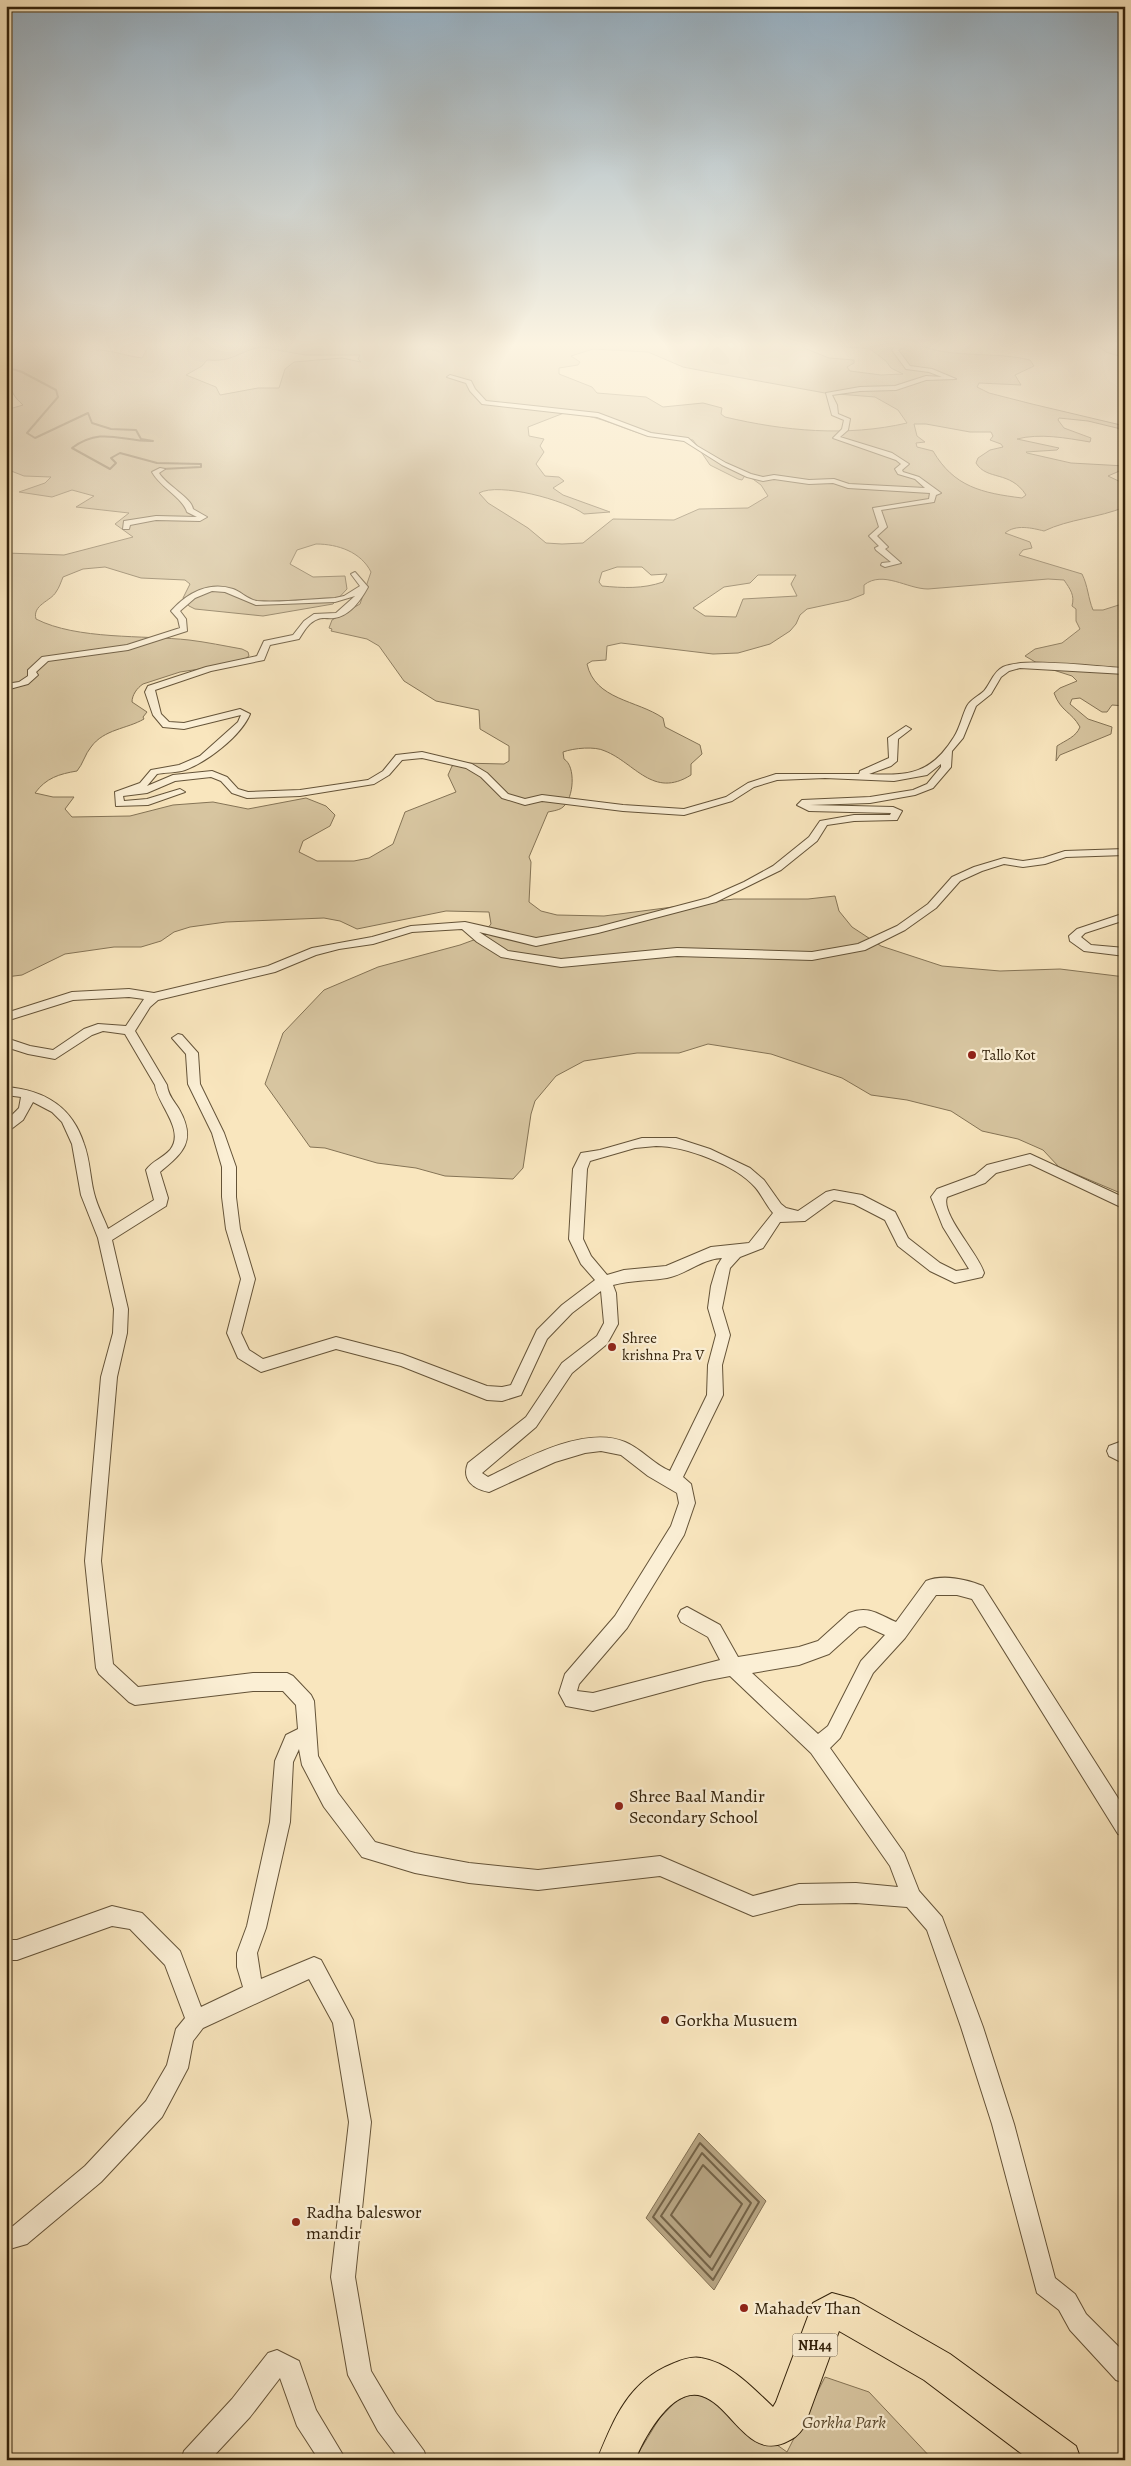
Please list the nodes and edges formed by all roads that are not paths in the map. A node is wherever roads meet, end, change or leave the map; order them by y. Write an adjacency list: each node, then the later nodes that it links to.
1 (717, 460): 4 (street)
2 (901, 460): 4 (street)
3 (162, 469): 5 (street)
4 (932, 491): 6 (street)
5 (126, 527)
6 (885, 565)
7 (355, 574): 8 (street)
8 (364, 587): 10 (street); 15 (street)
9 (1125, 672): 12 (street)
10 (6, 686)
11 (906, 729): 13 (street)
12 (947, 751): 13 (street); 18 (street)
13 (850, 776): 15 (street)
14 (180, 792): 15 (street)
15 (118, 794)
16 (1125, 852): 18 (street)
17 (1125, 916): 19 (street)
18 (465, 924): 20 (street)
19 (1125, 952)
20 (154, 997): 21 (street); 22 (street)
21 (6, 1017)
22 (129, 1031): 24 (street); 30 (street)
23 (178, 1038): 32 (street)
24 (6, 1042)
25 (6, 1090): 26 (street)
26 (28, 1093): 27 (street); 30 (street)
27 (6, 1128)
28 (1125, 1204): 29 (street)
29 (787, 1216): 31 (street); 32 (street)
30 (105, 1238): 39 (street)
31 (736, 1252): 32 (street); 35 (street)
32 (604, 1281): 35 (street)
33 (1125, 1447): 34 (street)
34 (1125, 1457)
35 (674, 1479): 38 (street)
36 (687, 1616): 38 (street)
37 (899, 1632): 38 (street); 40 (street); 41 (street)
38 (733, 1667): 40 (street)
39 (308, 1733): 42 (street); 44 (street)
40 (818, 1746): 42 (street)
41 (1125, 1827)
42 (912, 1898): 47 (street)
43 (6, 1950): 45 (street)
44 (255, 1992): 45 (street); 50 (street)
45 (196, 2021): 46 (street)
46 (6, 2239)
47 (1125, 2371)
48 (193, 2460): 49 (street)
49 (334, 2460)
50 (415, 2460)
51 (616, 2460): 52 (main road, NH44)
52 (1062, 2460)

